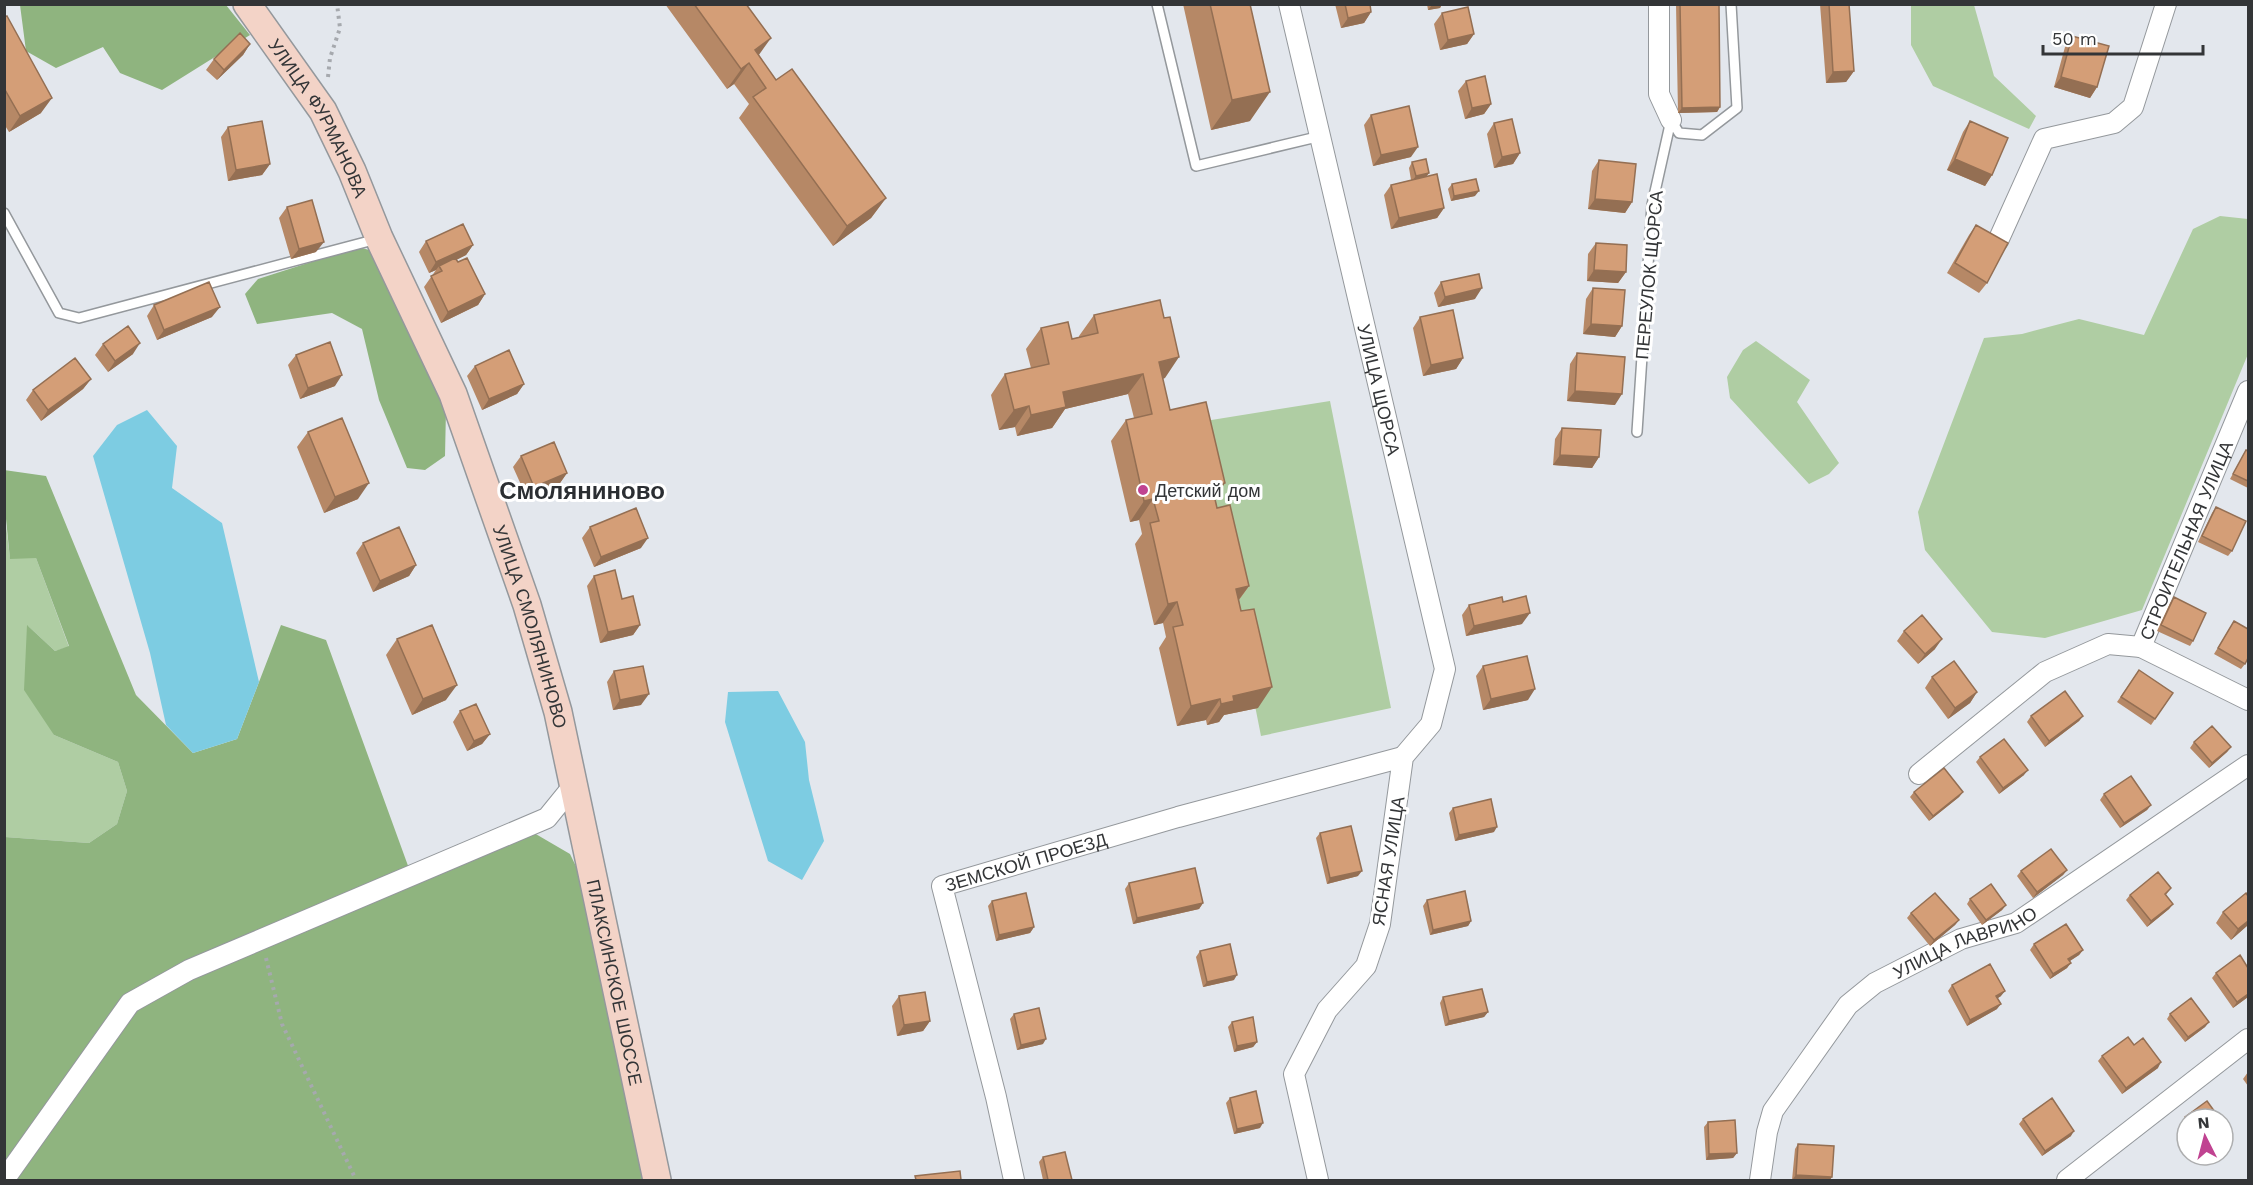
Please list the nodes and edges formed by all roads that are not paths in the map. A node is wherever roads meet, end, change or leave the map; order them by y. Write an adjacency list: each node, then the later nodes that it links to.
1 (247, 4): 10 (main road, УЛИЦА ФУРМАНОВА)
2 (1157, 4): 8 (lane)
3 (1289, 4): 8 (street, УЛИЦА ЩОРСА)
4 (1659, 4): 7 (street)
5 (1731, 4): 7 (lane)
6 (2166, 4): 11 (street)
7 (1671, 120): 13 (lane, ПЕРЕУЛОК ЩОРСА)
8 (1321, 136): 16 (street, УЛИЦА ЩОРСА)
9 (4, 213): 10 (lane)
10 (379, 238): 19 (main road, УЛИЦА СМОЛЯНИНОВО)
11 (1998, 241)
12 (2248, 391): 14 (street, СТРОИТЕЛЬНАЯ УЛИЦА)
13 (1637, 432)
14 (2141, 647): 15 (street); 18 (street, СТРОИТЕЛЬНАЯ УЛИЦА)
15 (2248, 700)
16 (1402, 762): 23 (street, ЗЕМСКОЙ ПРОЕЗД); 24 (street, ЯСНАЯ УЛИЦА)
17 (2248, 765): 25 (street, УЛИЦА ЛАВРИНО)
18 (1919, 774)
19 (573, 786): 21 (street); 22 (main road, ПЛАКСИНСКОЕ ШОССЕ)
20 (2248, 1039): 26 (street)
21 (4, 1179)
22 (657, 1180)
23 (1014, 1180)
24 (1318, 1180)
25 (1760, 1180)
26 (2067, 1180)

